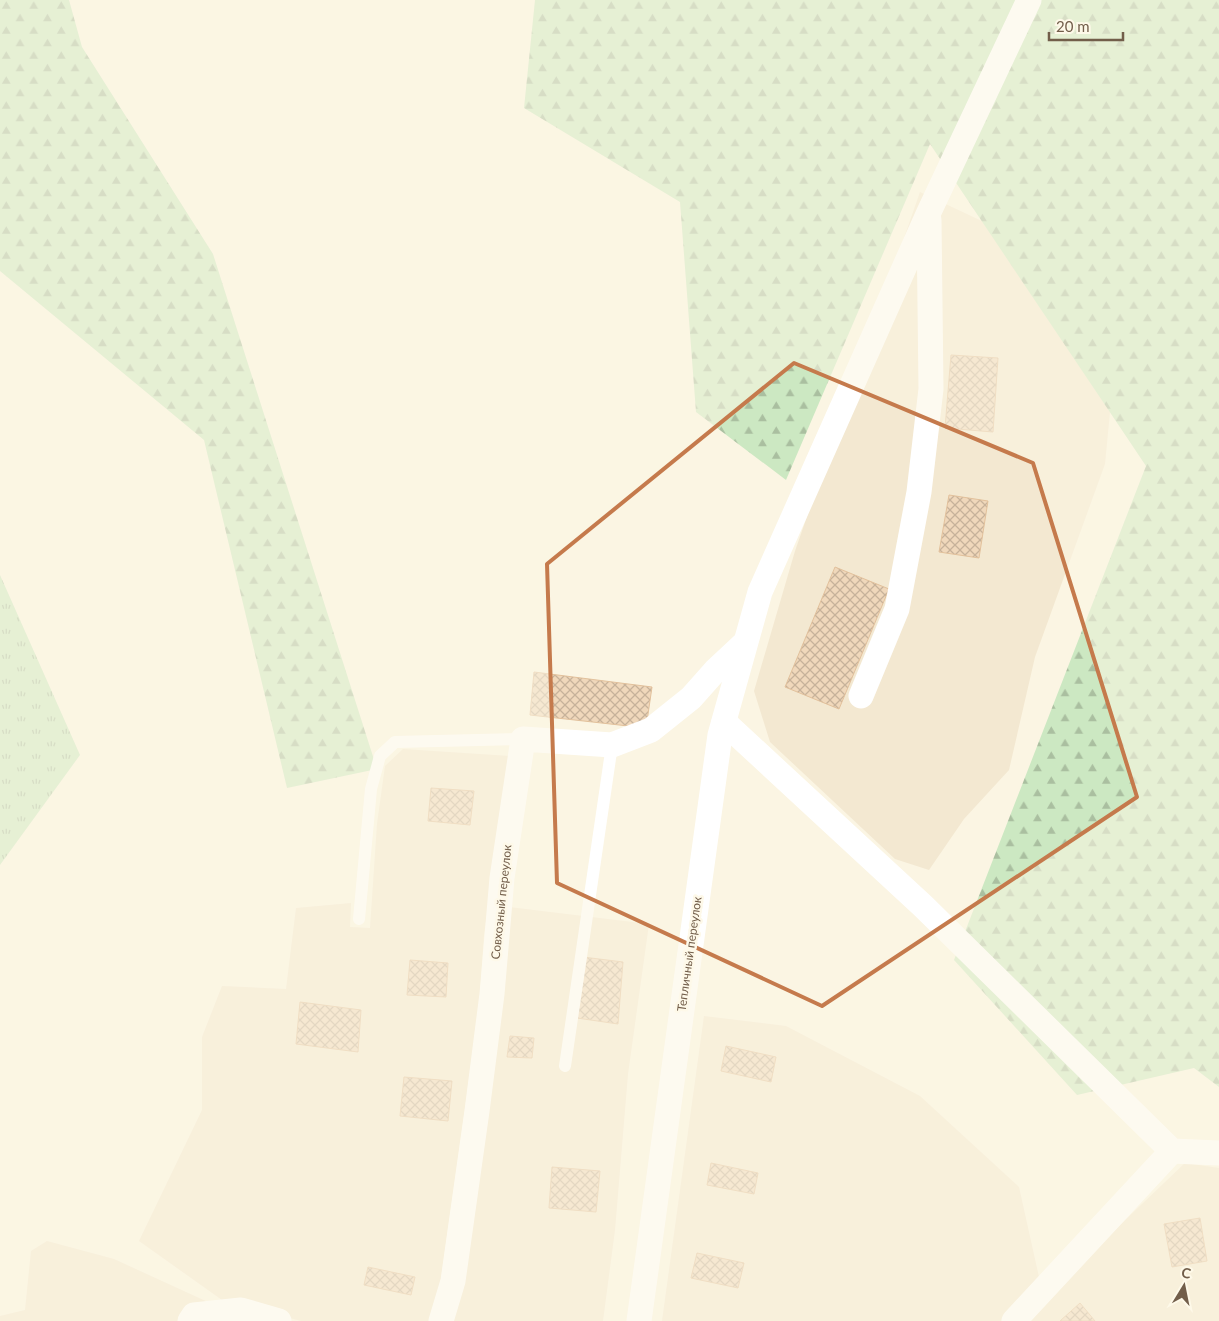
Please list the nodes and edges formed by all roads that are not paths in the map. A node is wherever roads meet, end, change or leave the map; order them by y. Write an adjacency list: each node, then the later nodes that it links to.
1 (1029, 0): 2 (street, Тепличный переулок)
2 (929, 212): 3 (street, Тепличный переулок); 4 (street)
3 (745, 643): 5 (street, Тепличный переулок); 7 (street)
4 (861, 696)
5 (724, 722): 10 (street); 15 (street, Тепличный переулок)
6 (522, 739): 7 (street); 8 (lane); 14 (street, Совхозный переулок)
7 (612, 745): 9 (lane)
8 (359, 919)
9 (565, 1066)
10 (1172, 1151): 11 (street); 16 (street)
11 (1219, 1153)
12 (190, 1321): 13 (street)
13 (279, 1321)
14 (442, 1321)
15 (638, 1321)
16 (1014, 1321)

